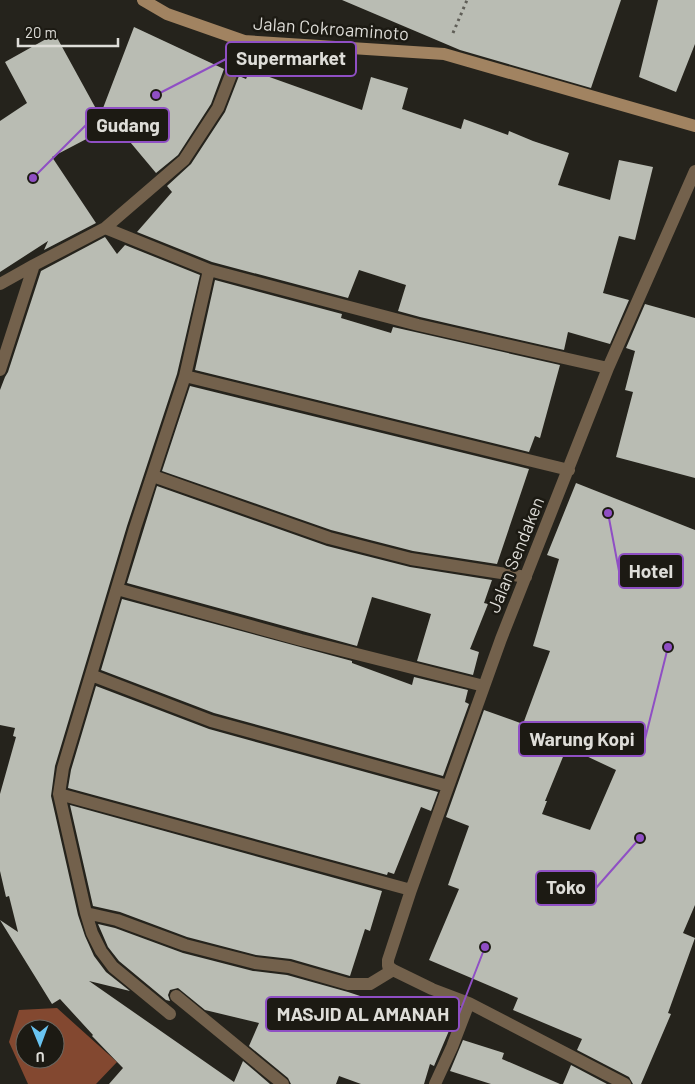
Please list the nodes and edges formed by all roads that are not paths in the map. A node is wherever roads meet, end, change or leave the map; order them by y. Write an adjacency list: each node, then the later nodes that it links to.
1 (143, 0): 2 (street, Jalan Cokroaminoto)
2 (244, 41): 3 (street, Jalan Cokroaminoto); 5 (street)
3 (695, 126)
4 (695, 171): 9 (street, Jalan Sendaken)
5 (105, 228): 6 (street); 7 (street)
6 (34, 264): 8 (street); 10 (street)
7 (209, 270): 9 (street); 11 (street)
8 (0, 284)
9 (608, 368): 12 (street, Jalan Sendaken)
10 (0, 370)
11 (185, 376): 12 (street); 13 (street)
12 (569, 470): 14 (street, Jalan Sendaken)
13 (153, 476): 14 (street); 15 (street)
14 (526, 577): 17 (street, Jalan Sendaken)
15 (117, 589): 16 (street); 17 (street)
16 (92, 675): 18 (street); 19 (street)
17 (484, 686): 18 (street, Jalan Sendaken)
18 (448, 786): 20 (street, Jalan Sendaken)
19 (59, 794): 20 (street); 21 (street)
20 (411, 890): 22 (street, Jalan Sendaken)
21 (86, 913): 22 (street); 25 (street)
22 (390, 965): 24 (street)
23 (176, 996): 26 (street)
24 (469, 1003): 27 (street); 28 (street)
25 (170, 1014)
26 (283, 1084)
27 (435, 1084)
28 (625, 1084)

